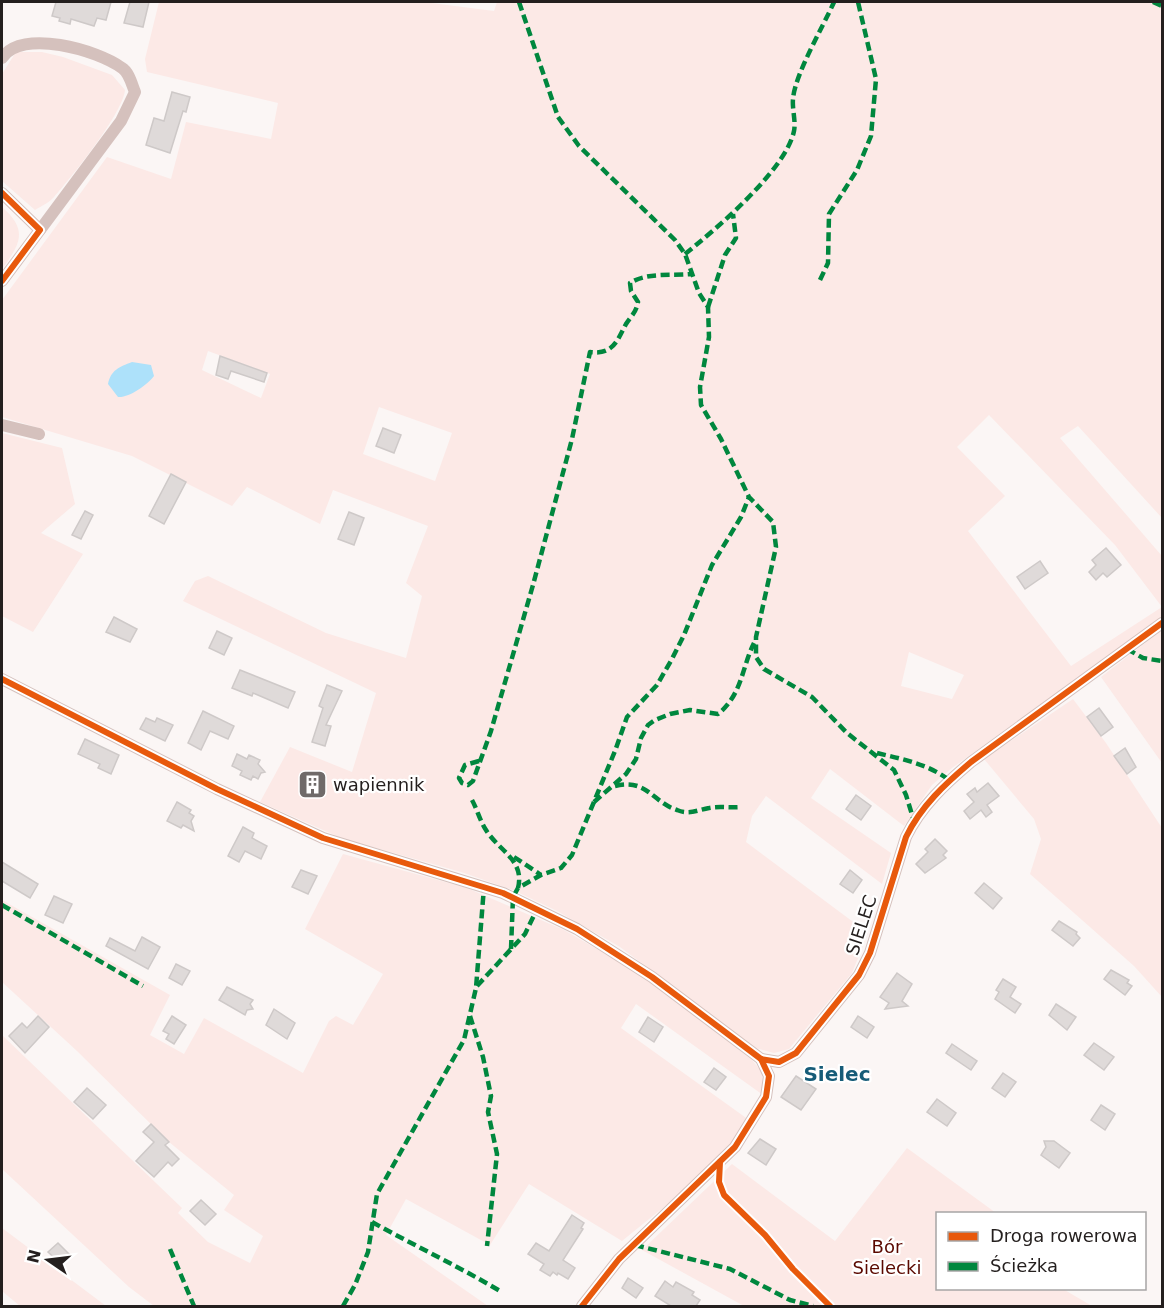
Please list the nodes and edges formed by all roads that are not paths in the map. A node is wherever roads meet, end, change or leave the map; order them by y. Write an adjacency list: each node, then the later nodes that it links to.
1 (2, 58): 3 (street)
2 (2, 193): 3 (street)
3 (40, 230): 4 (street)
4 (2, 280)
5 (2, 425): 6 (street)
6 (39, 434)
7 (1162, 623): 9 (street, SIELEC)
8 (2, 679): 9 (street)
9 (761, 1059): 10 (street)
10 (582, 1306)

